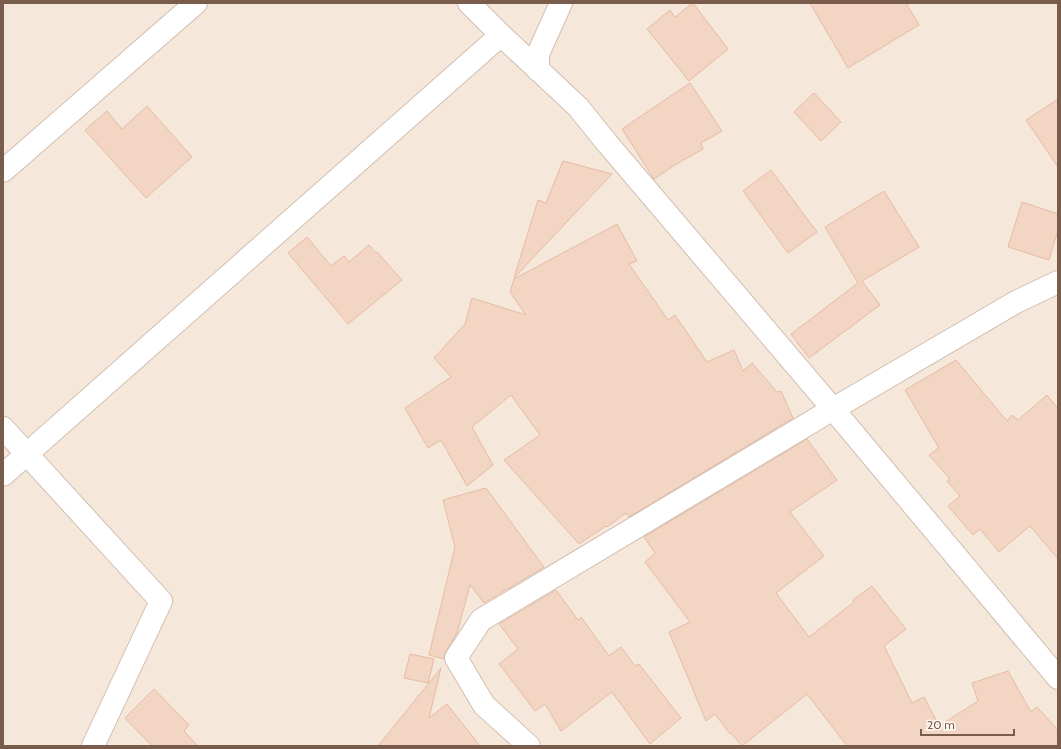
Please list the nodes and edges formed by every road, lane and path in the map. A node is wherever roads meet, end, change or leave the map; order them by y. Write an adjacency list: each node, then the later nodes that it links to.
1 (196, 3): 6 (street)
2 (469, 3): 4 (street)
3 (561, 3): 5 (street)
4 (501, 35): 5 (street); 10 (street)
5 (538, 70): 8 (street)
6 (3, 171)
7 (1058, 282): 8 (street)
8 (833, 409): 12 (street); 14 (street)
9 (3, 428): 10 (street)
10 (26, 454): 11 (street); 13 (street)
11 (3, 475)
12 (1058, 678)
13 (93, 746)
14 (529, 746)

